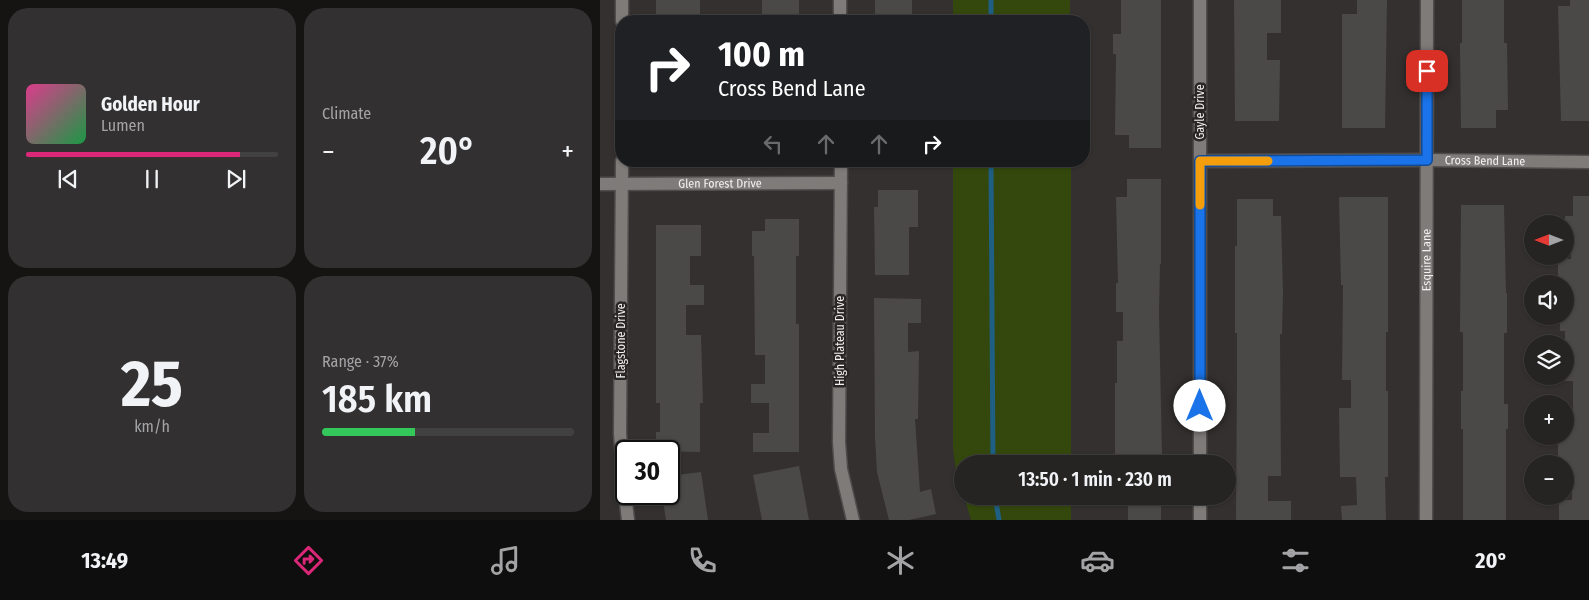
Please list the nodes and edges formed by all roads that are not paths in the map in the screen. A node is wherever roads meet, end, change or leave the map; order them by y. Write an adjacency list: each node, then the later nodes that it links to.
1 (622, 0): 5 (street)
2 (840, 0): 6 (street)
3 (1200, 0): 8 (street, Gayle Drive)
4 (1427, 0): 7 (street, Esquire Lane)
5 (622, 15)
6 (840, 15)
7 (1427, 160): 8 (street, Cross Bend Lane); 9 (street, Cross Bend Lane); 20 (street, Esquire Lane)
8 (1200, 161): 15 (street, Gayle Drive)
9 (1589, 162)
10 (622, 167): 13 (street, Flagstone Drive)
11 (841, 167): 14 (street, High Plateau Drive)
12 (600, 184): 13 (street, Glen Forest Drive)
13 (622, 184): 14 (street, Glen Forest Drive); 17 (street, Flagstone Drive)
14 (841, 184): 18 (street, High Plateau Drive)
15 (1200, 455)
16 (1200, 505): 19 (street)
17 (628, 520)
18 (853, 520)
19 (1200, 520)
20 (1426, 520)

